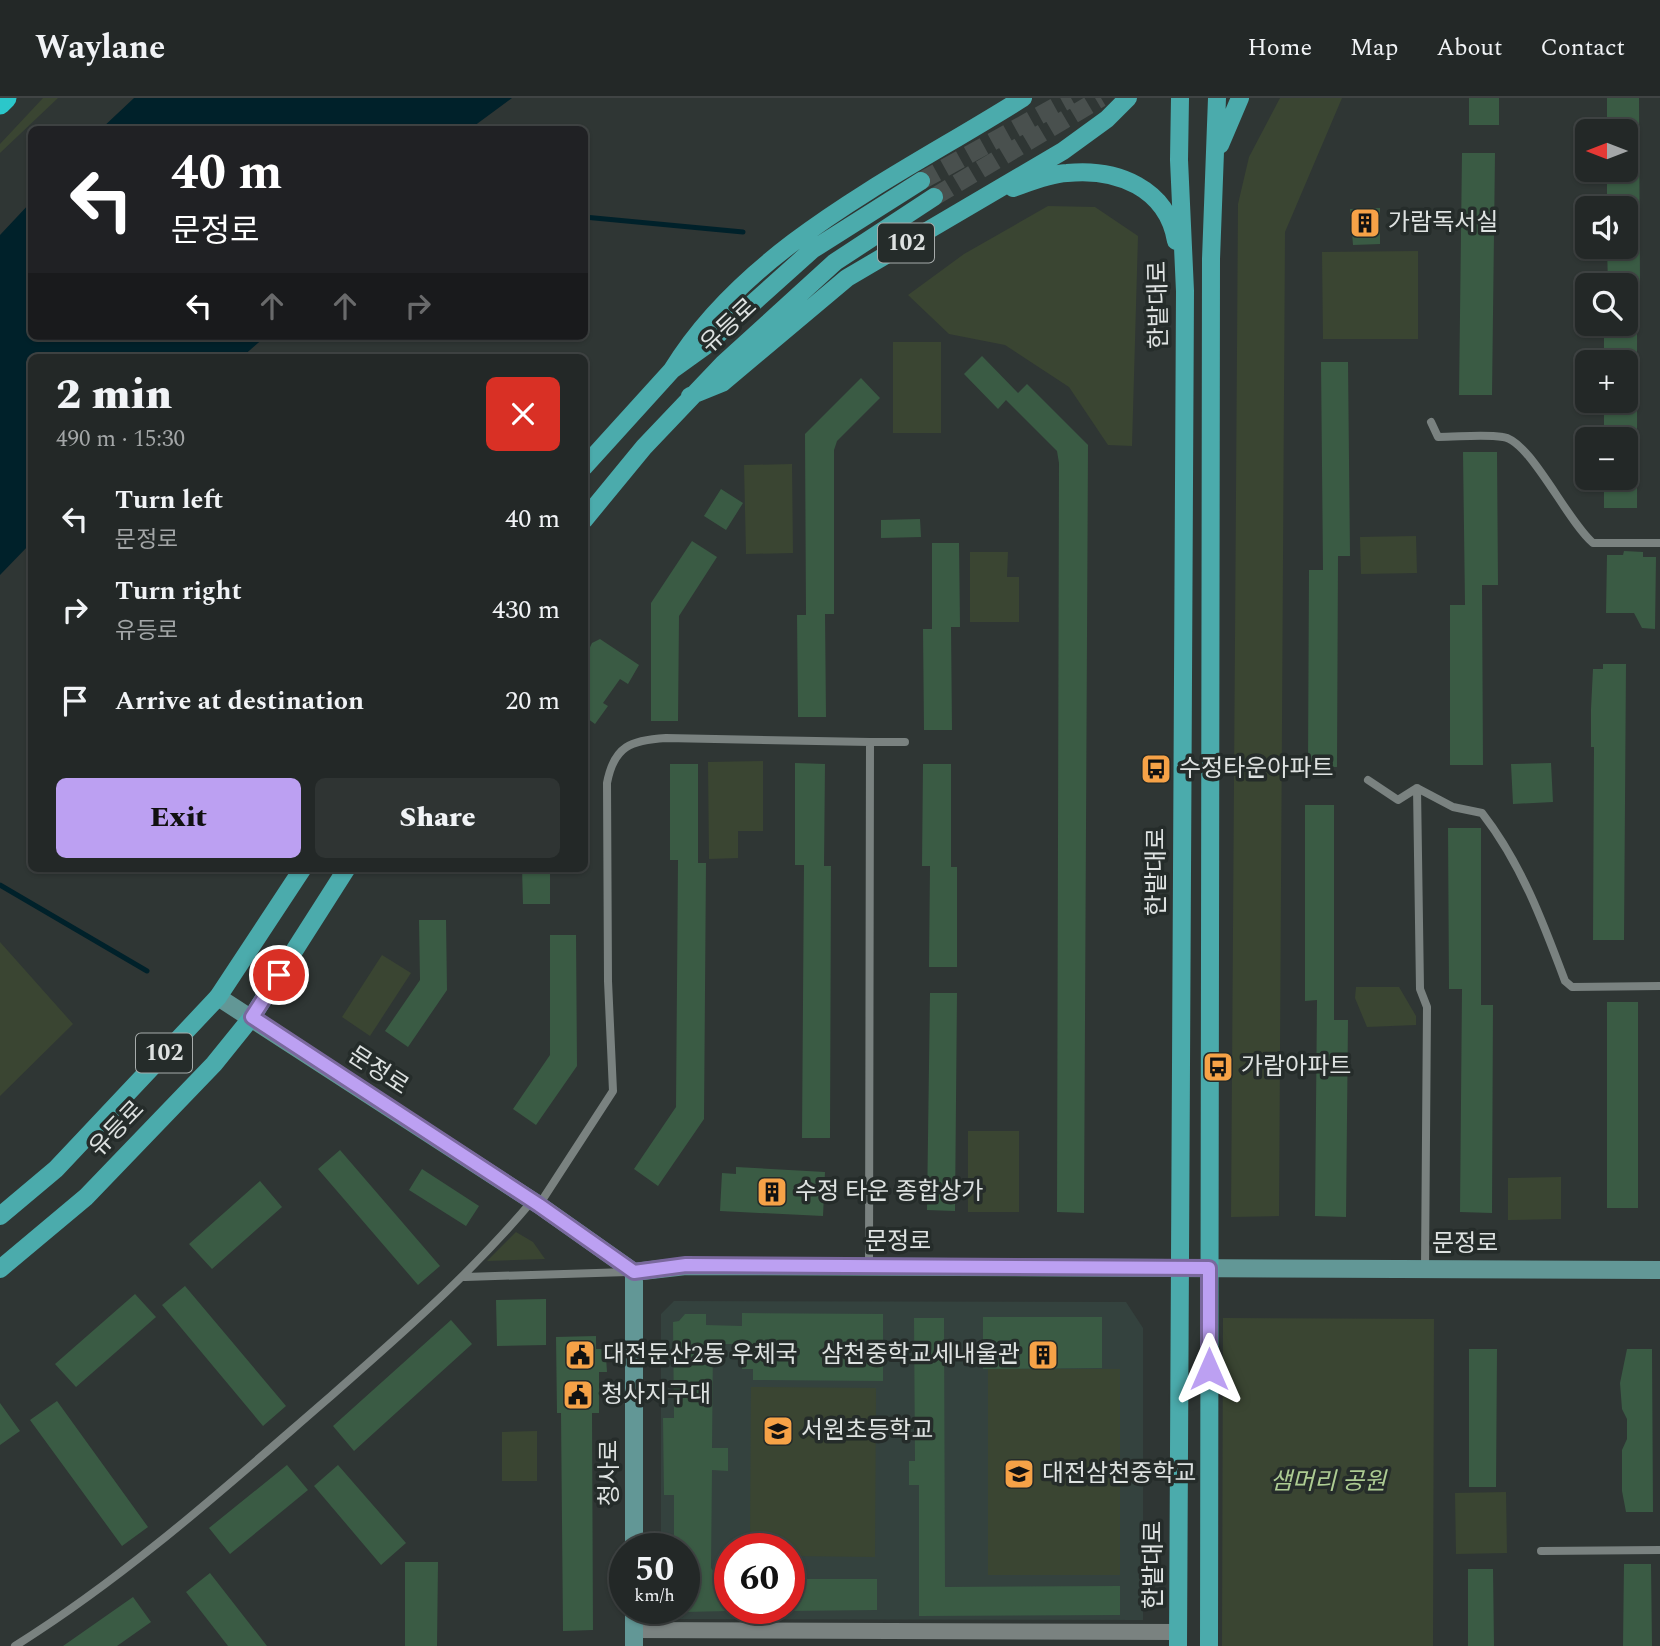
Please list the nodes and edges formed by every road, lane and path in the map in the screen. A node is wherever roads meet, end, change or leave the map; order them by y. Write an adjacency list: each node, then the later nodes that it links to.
1 (6, 98): 7 (highway)
2 (1023, 98): 13 (main road)
3 (1128, 98): 11 (main road, 102)
4 (1180, 98): 12 (main road, 한밭대로)
5 (1217, 98): 8 (main road, 한밭대로)
6 (1240, 98): 8 (main road)
7 (0, 104)
8 (1213, 165): 32 (main road, 한밭대로)
9 (921, 181): 13 (main road, 유등로)
10 (934, 197): 14 (main road, 유등로)
11 (974, 202): 12 (main road); 14 (main road, 102)
12 (1185, 291): 31 (main road, 한밭대로)
13 (672, 370): 16 (main road, 유등로)
14 (690, 396): 17 (main road, 유등로 / 102)
15 (1431, 422): 18 (lane)
16 (588, 463)
17 (588, 515)
18 (1660, 543)
19 (870, 742): 20 (lane); 28 (lane); 30 (lane)
20 (905, 742)
21 (1368, 780): 22 (lane)
22 (1417, 788): 25 (lane); 34 (lane)
23 (300, 872): 26 (main road, 유등로 / 102)
24 (344, 872): 27 (main road, 유등로 / 102)
25 (1660, 986)
26 (218, 997): 27 (main road, 문정로); 29 (main road, 유등로 / 102)
27 (252, 1017): 28 (main road, 문정로); 33 (main road, 유등로 / 102)
28 (536, 1203): 36 (main road, 문정로); 37 (lane)
29 (0, 1216)
30 (869, 1266): 31 (main road, 문정로); 36 (main road, 문정로)
31 (1180, 1268): 32 (main road, 문정로); 42 (main road, 한밭대로)
32 (1209, 1268): 34 (main road, 문정로); 44 (main road, 한밭대로)
33 (0, 1269)
34 (1425, 1269): 35 (main road, 문정로)
35 (1660, 1270)
36 (634, 1272): 37 (lane); 38 (main road, 청사로)
37 (465, 1277): 43 (lane)
38 (634, 1533)
39 (1660, 1550): 40 (lane)
40 (1541, 1551)
41 (634, 1638): 42 (street)
42 (1178, 1639)
43 (15, 1646)
44 (1209, 1646)

